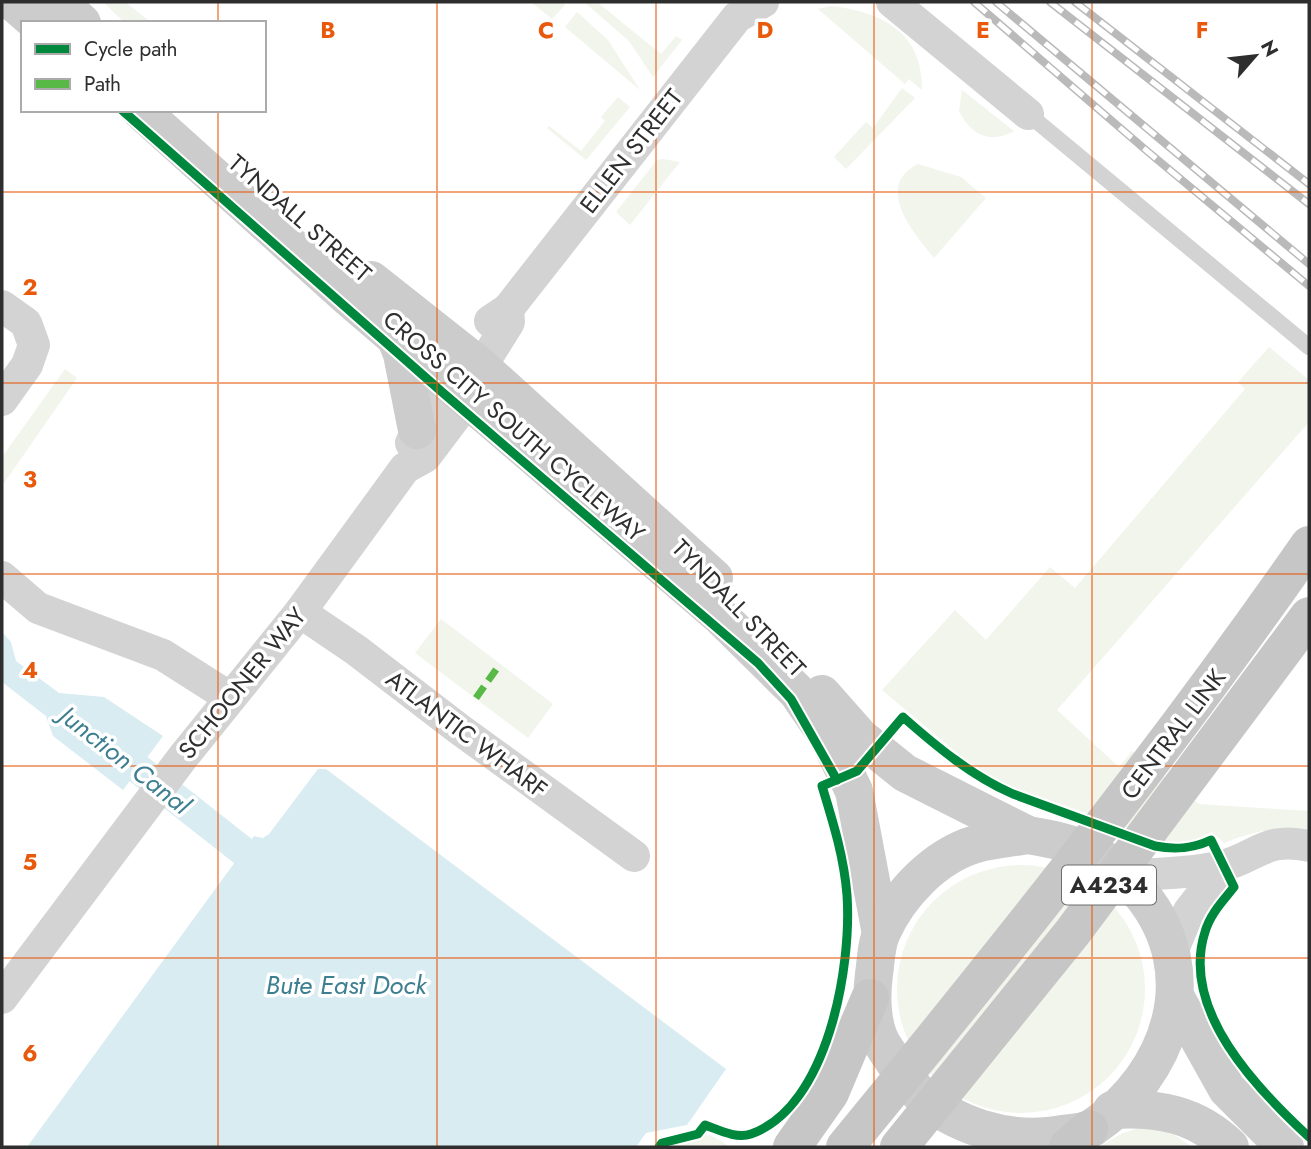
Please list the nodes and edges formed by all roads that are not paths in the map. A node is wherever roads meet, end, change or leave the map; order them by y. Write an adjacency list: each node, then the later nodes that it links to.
1 (13, 2): 5 (street)
2 (59, 2): 6 (street)
3 (762, 2): 13 (street, ELLEN STREET)
4 (892, 2): 9 (street)
5 (35, 21)
6 (80, 21)
7 (142, 112): 11 (street, TYNDALL STREET)
8 (180, 112): 13 (street, TYNDALL STREET)
9 (1028, 114): 12 (lane)
10 (2, 306): 14 (street)
11 (394, 334): 13 (street, TYNDALL STREET); 15 (street)
12 (1309, 347)
13 (465, 374): 15 (street, SCHOONER WAY); 16 (street, SCHOONER WAY); 22 (street, TYNDALL STREET); 27 (street, TYNDALL STREET)
14 (2, 400)
15 (418, 430): 16 (street, SCHOONER WAY)
16 (405, 468): 19 (street, SCHOONER WAY)
17 (1309, 545): 34 (main road, CENTRAL LINK / A4234, bridge)
18 (2, 577): 21 (street)
19 (300, 612): 21 (street, SCHOONER WAY); 24 (street, ATLANTIC WHARF)
20 (1309, 616): 35 (main road, CENTRAL LINK / A4234, bridge)
21 (229, 697): 29 (street, SCHOONER WAY)
22 (1028, 835): 26 (street); 27 (street)
23 (1309, 846): 25 (street)
24 (634, 856)
25 (1224, 866): 26 (street); 28 (street)
26 (1126, 876): 28 (street)
27 (881, 934): 30 (street)
28 (1172, 952): 31 (street)
29 (2, 998)
30 (870, 998): 32 (street); 33 (main road)
31 (1176, 998): 32 (street); 37 (street)
32 (1090, 1129): 36 (street)
33 (792, 1147)
34 (845, 1147)
35 (899, 1147)
36 (1230, 1147)
37 (1285, 1147)

